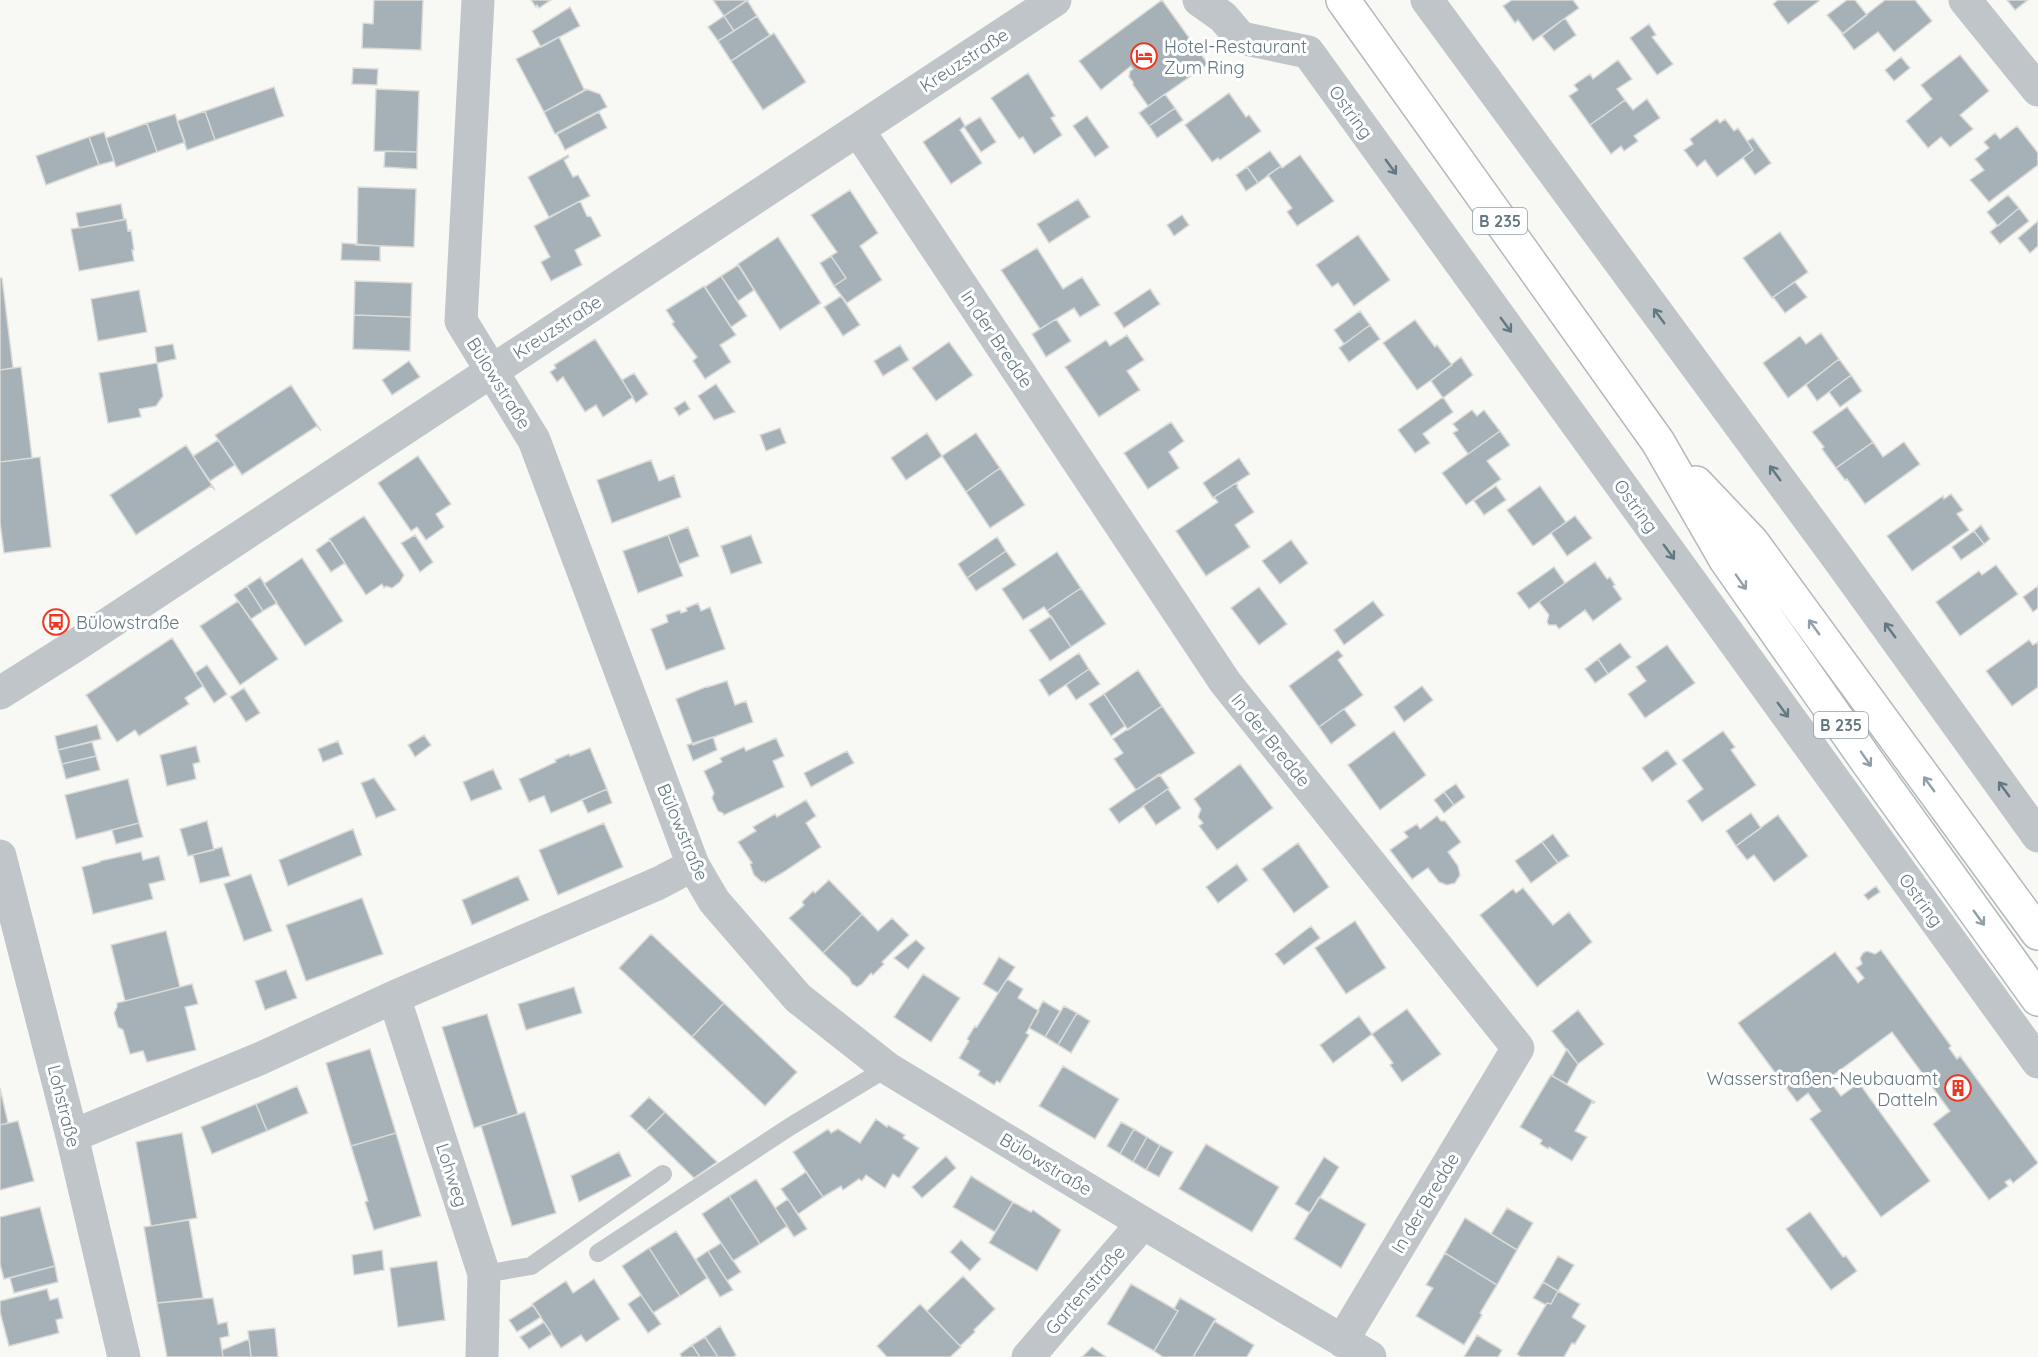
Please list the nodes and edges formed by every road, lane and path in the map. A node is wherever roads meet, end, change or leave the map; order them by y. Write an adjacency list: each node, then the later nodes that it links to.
1 (478, 0): 9 (street, Bülowstraße)
2 (1055, 0): 8 (street, Kreuzstraße)
3 (1199, 0): 18 (street, Ostring, one-way to 18)
4 (1343, 0): 10 (main road, Ostring / B 235)
5 (1427, 0): 12 (street, one-way to 5)
6 (1965, 0): 7 (street)
7 (2038, 90)
8 (858, 130): 9 (street, Kreuzstraße); 25 (street, In der Bredde)
9 (492, 370): 11 (street, Kreuzstraße); 14 (street, Bülowstraße)
10 (1658, 442): 15 (main road, Ostring / B 235, one-way to 10); 17 (main road, Ostring / B 235, one-way to 17)
11 (0, 693)
12 (2038, 836)
13 (0, 856): 20 (street, Lohstraße)
14 (693, 865): 16 (street); 19 (street, Bülowstraße)
15 (2038, 933)
16 (394, 997): 20 (street); 24 (street, Lohweg)
17 (2038, 999)
18 (2038, 1062)
19 (887, 1068): 22 (street, Bülowstraße); 23 (lane)
20 (72, 1136): 26 (street, Lohstraße)
21 (663, 1174): 24 (lane)
22 (1143, 1223): 25 (street, Bülowstraße); 28 (street, Gartenstraße)
23 (598, 1253)
24 (484, 1274): 27 (street, Lohweg)
25 (1356, 1349)
26 (119, 1355)
27 (482, 1357)
28 (1028, 1357)

